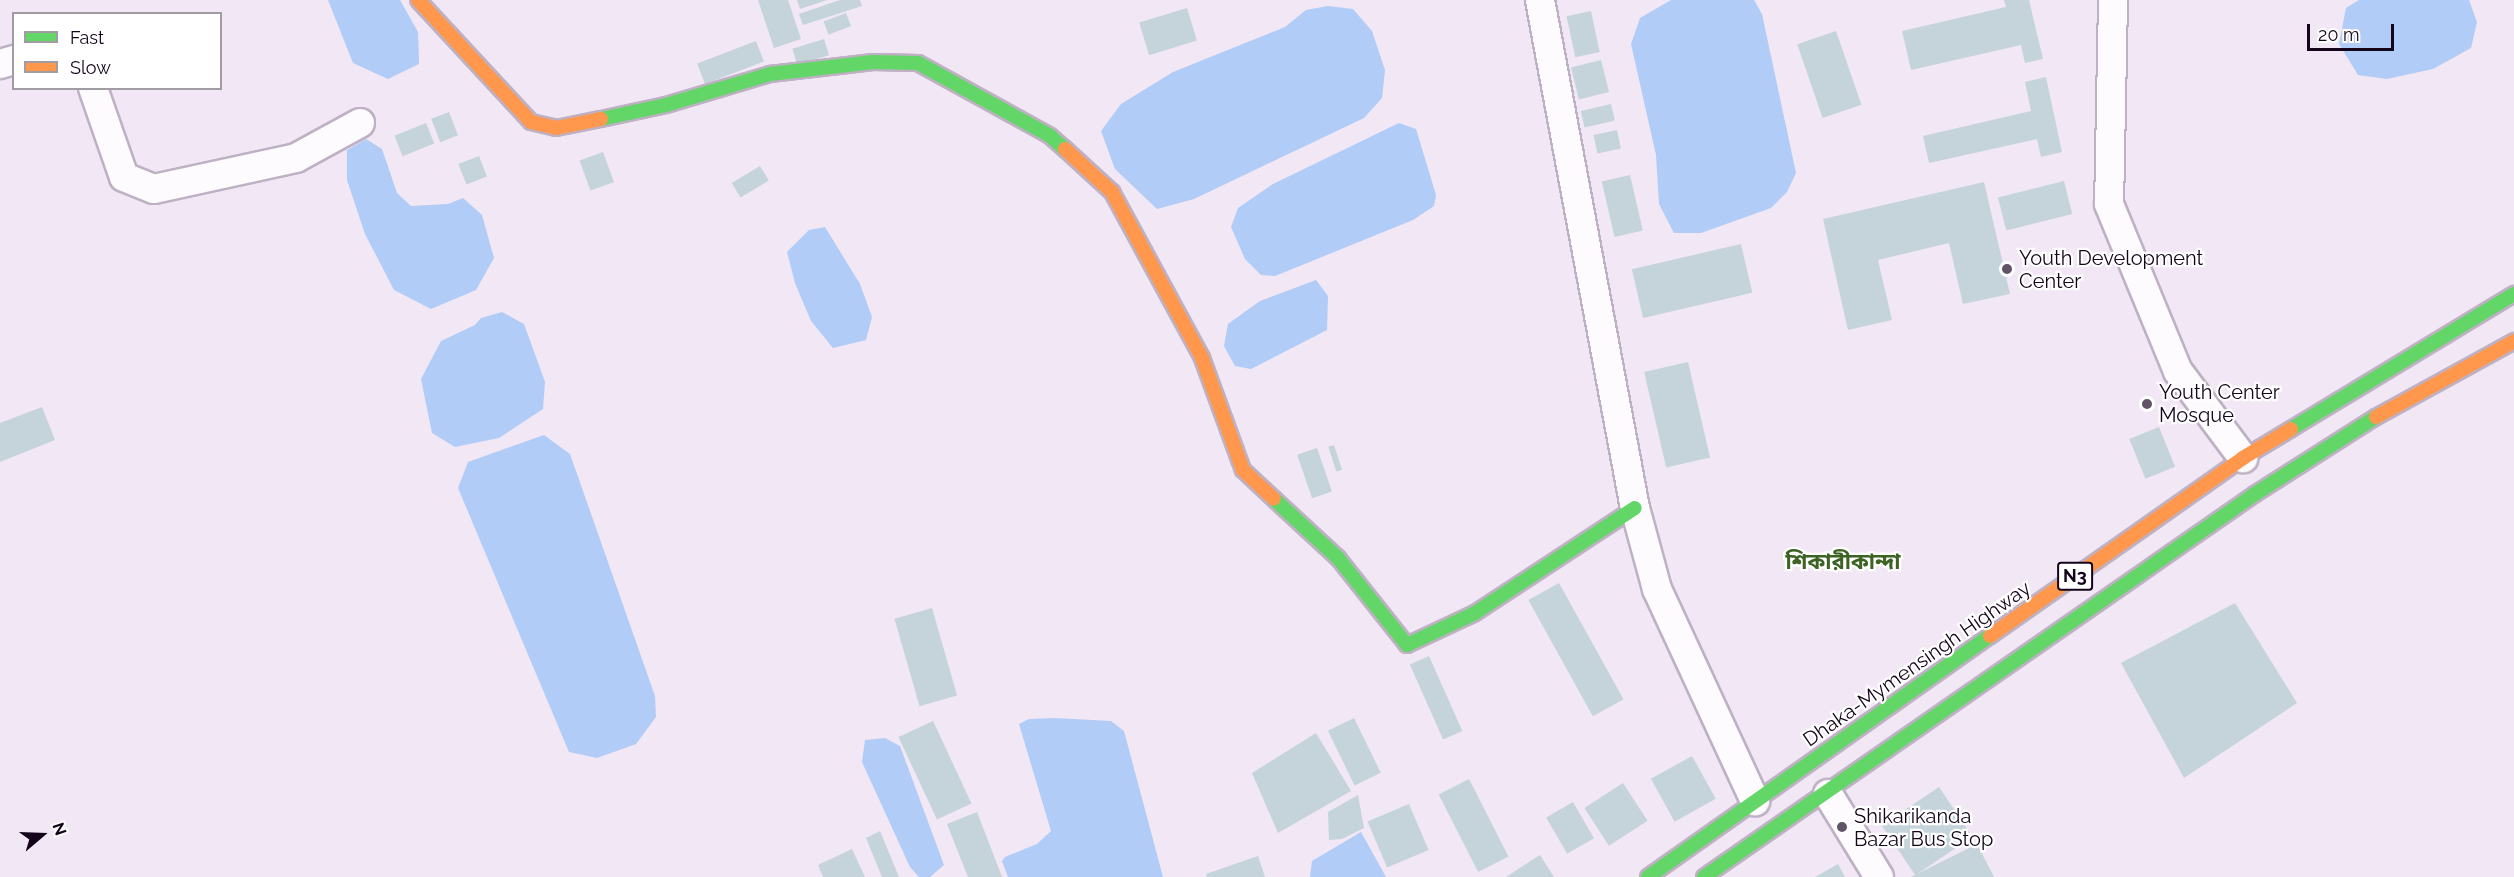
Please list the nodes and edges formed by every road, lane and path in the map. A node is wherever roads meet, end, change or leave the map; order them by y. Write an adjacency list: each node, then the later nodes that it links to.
1 (418, 0): 9 (main road)
2 (1539, 0): 9 (street)
3 (2113, 0): 8 (street)
4 (94, 90): 5 (street)
5 (360, 123)
6 (2514, 294): 8 (main road, Dhaka-Mymensingh Highway / N3)
7 (2514, 341): 10 (main road, N3)
8 (2243, 458): 11 (main road, Dhaka-Mymensingh Highway / N3)
9 (1635, 508): 11 (street)
10 (1828, 794): 13 (main road, N3); 14 (street)
11 (1755, 801): 12 (main road, Dhaka-Mymensingh Highway / N3)
12 (1648, 877)
13 (1704, 877)
14 (1879, 877)

